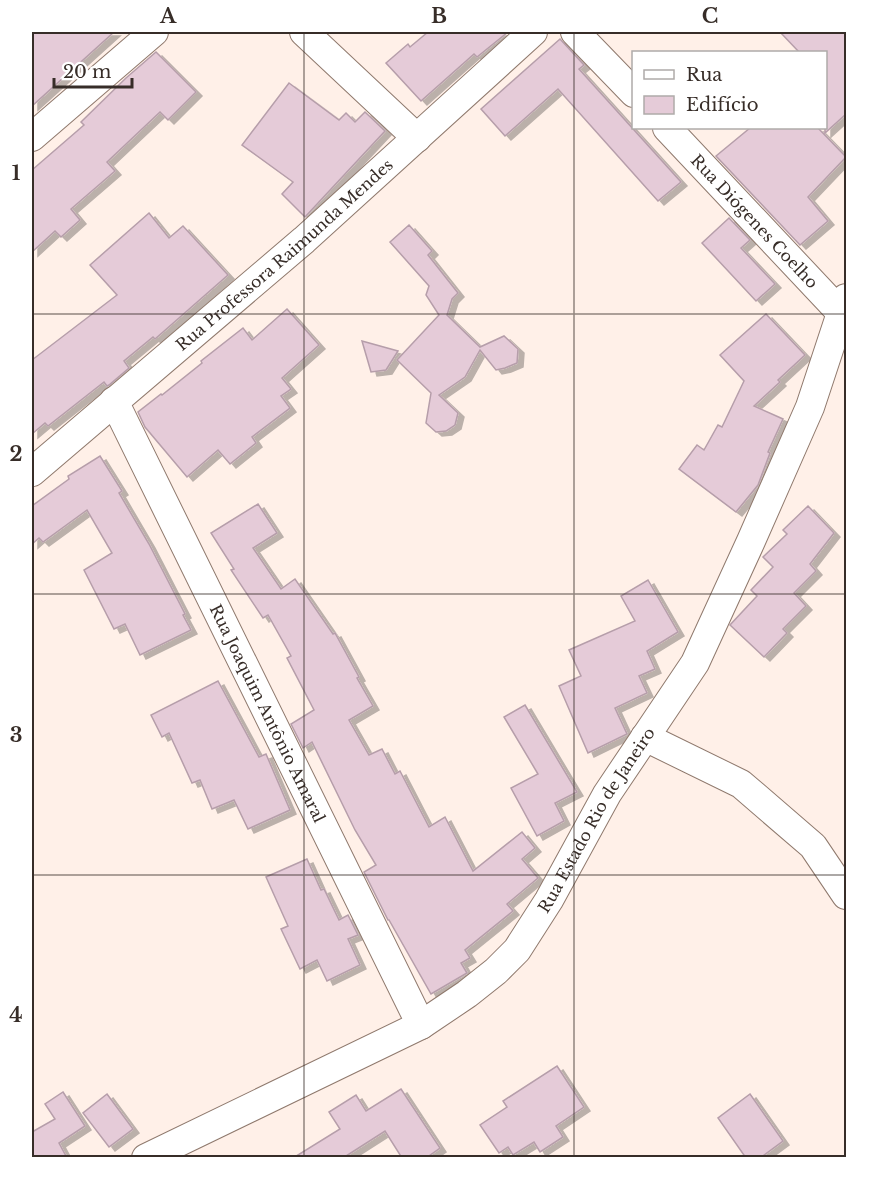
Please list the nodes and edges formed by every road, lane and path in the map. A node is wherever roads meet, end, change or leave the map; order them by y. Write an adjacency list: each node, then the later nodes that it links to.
1 (154, 32): 7 (street)
2 (304, 32): 8 (street)
3 (533, 32): 8 (street, Rua Professora Raimunda Mendes)
4 (575, 32): 5 (street)
5 (632, 92)
6 (668, 129): 9 (street, Rua Diógenes Coelho)
7 (32, 137)
8 (417, 138): 10 (street, Rua Professora Raimunda Mendes)
9 (844, 306): 12 (street, Rua Estado Rio de Janeiro)
10 (114, 401): 11 (street, Rua Professora Raimunda Mendes); 14 (street, Rua Joaquim Antônio Amaral)
11 (32, 472)
12 (645, 737): 13 (street); 14 (street, Rua Estado Rio de Janeiro)
13 (846, 895)
14 (421, 1024): 15 (street, Rua Estado Rio de Janeiro)
15 (146, 1158)

